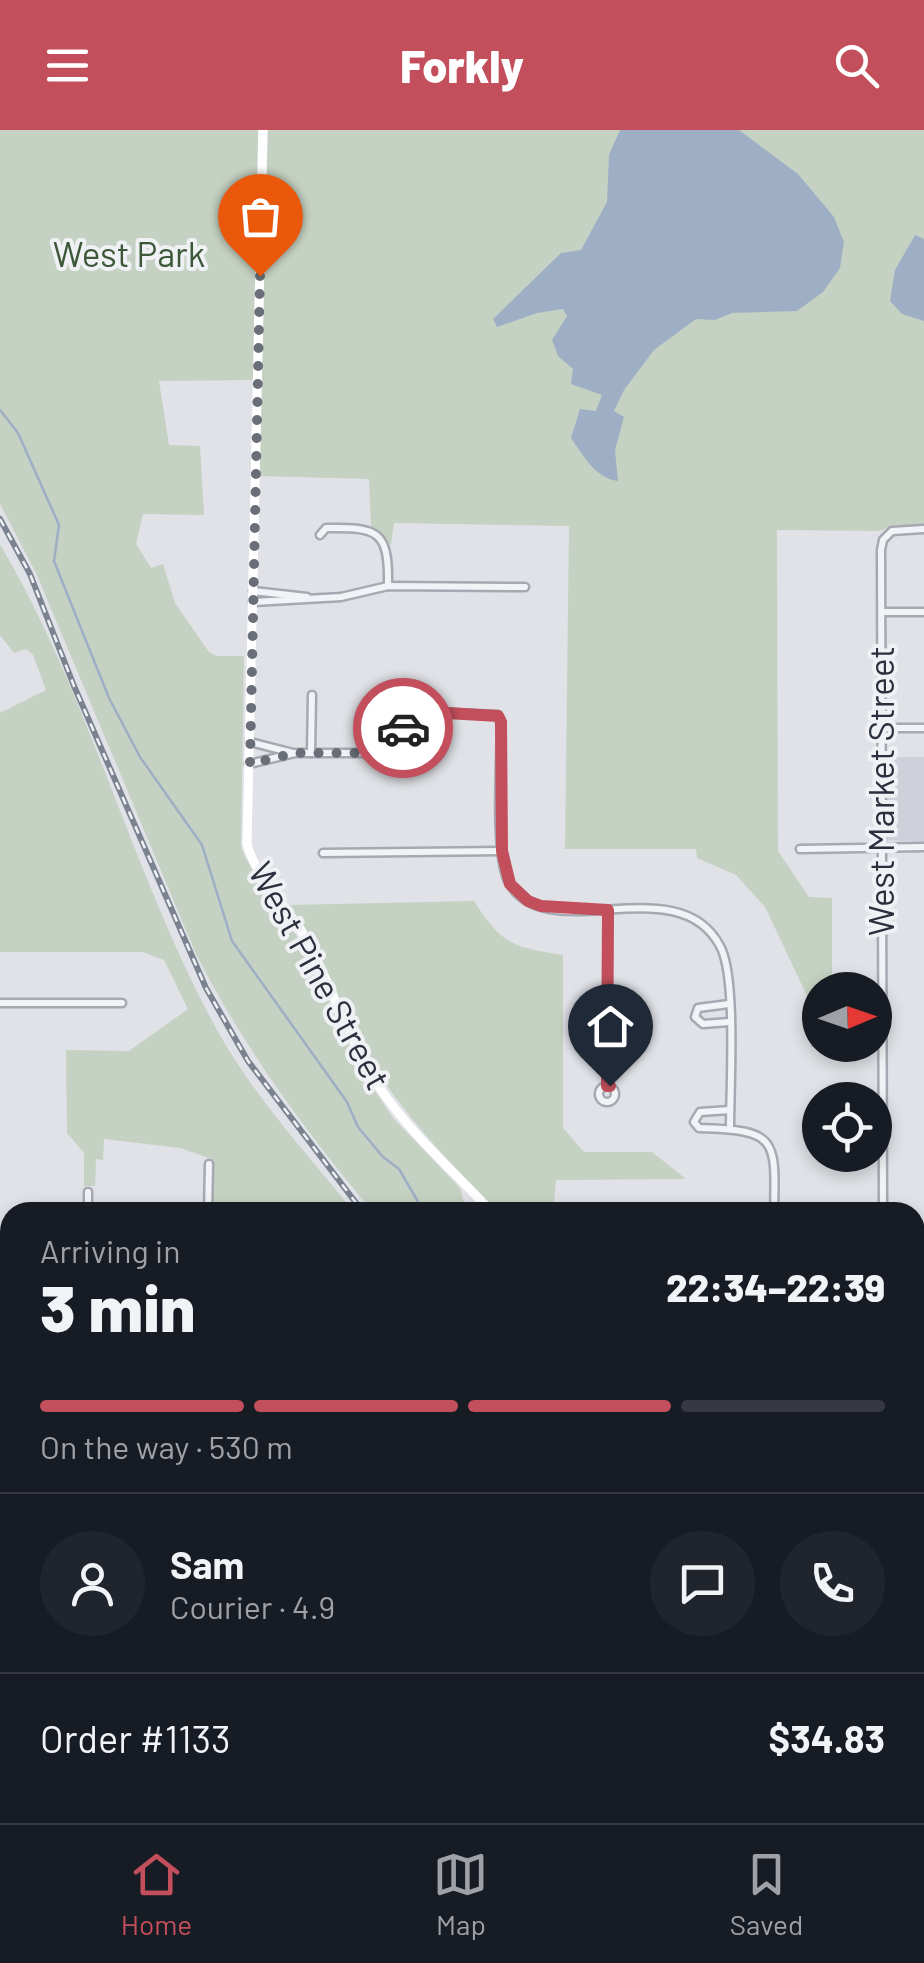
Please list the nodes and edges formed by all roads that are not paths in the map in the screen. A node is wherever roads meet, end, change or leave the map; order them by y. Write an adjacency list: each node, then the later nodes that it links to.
1 (263, 130): 6 (street, West Pine Street)
2 (924, 529): 7 (street, West Market Street)
3 (320, 536): 4 (street)
4 (388, 586): 5 (street); 6 (street)
5 (525, 587)
6 (253, 596): 12 (street, West Pine Street)
7 (882, 612): 8 (street); 10 (street, West Market Street)
8 (924, 612)
9 (312, 696): 14 (street)
10 (882, 728): 11 (street); 16 (street, West Market Street)
11 (924, 728)
12 (250, 742): 13 (street); 15 (street, West Pine Street)
13 (295, 753): 14 (street); 15 (street)
14 (311, 753): 19 (street)
15 (250, 764): 33 (street, West Pine Street)
16 (882, 847): 17 (street); 18 (street); 35 (street, West Market Street)
17 (924, 847)
18 (800, 849)
19 (502, 851): 20 (street); 21 (street)
20 (324, 853)
21 (608, 910): 24 (street); 26 (street)
22 (0, 1003): 23 (street)
23 (122, 1003)
24 (729, 1004): 25 (street); 25 (street)
25 (729, 1022): 27 (street)
26 (607, 1086)
27 (730, 1110): 28 (street); 28 (street)
28 (730, 1127): 34 (street)
29 (210, 1164): 32 (street)
30 (88, 1192): 31 (street)
31 (88, 1202)
32 (208, 1202)
33 (482, 1202)
34 (774, 1202)
35 (883, 1202)

